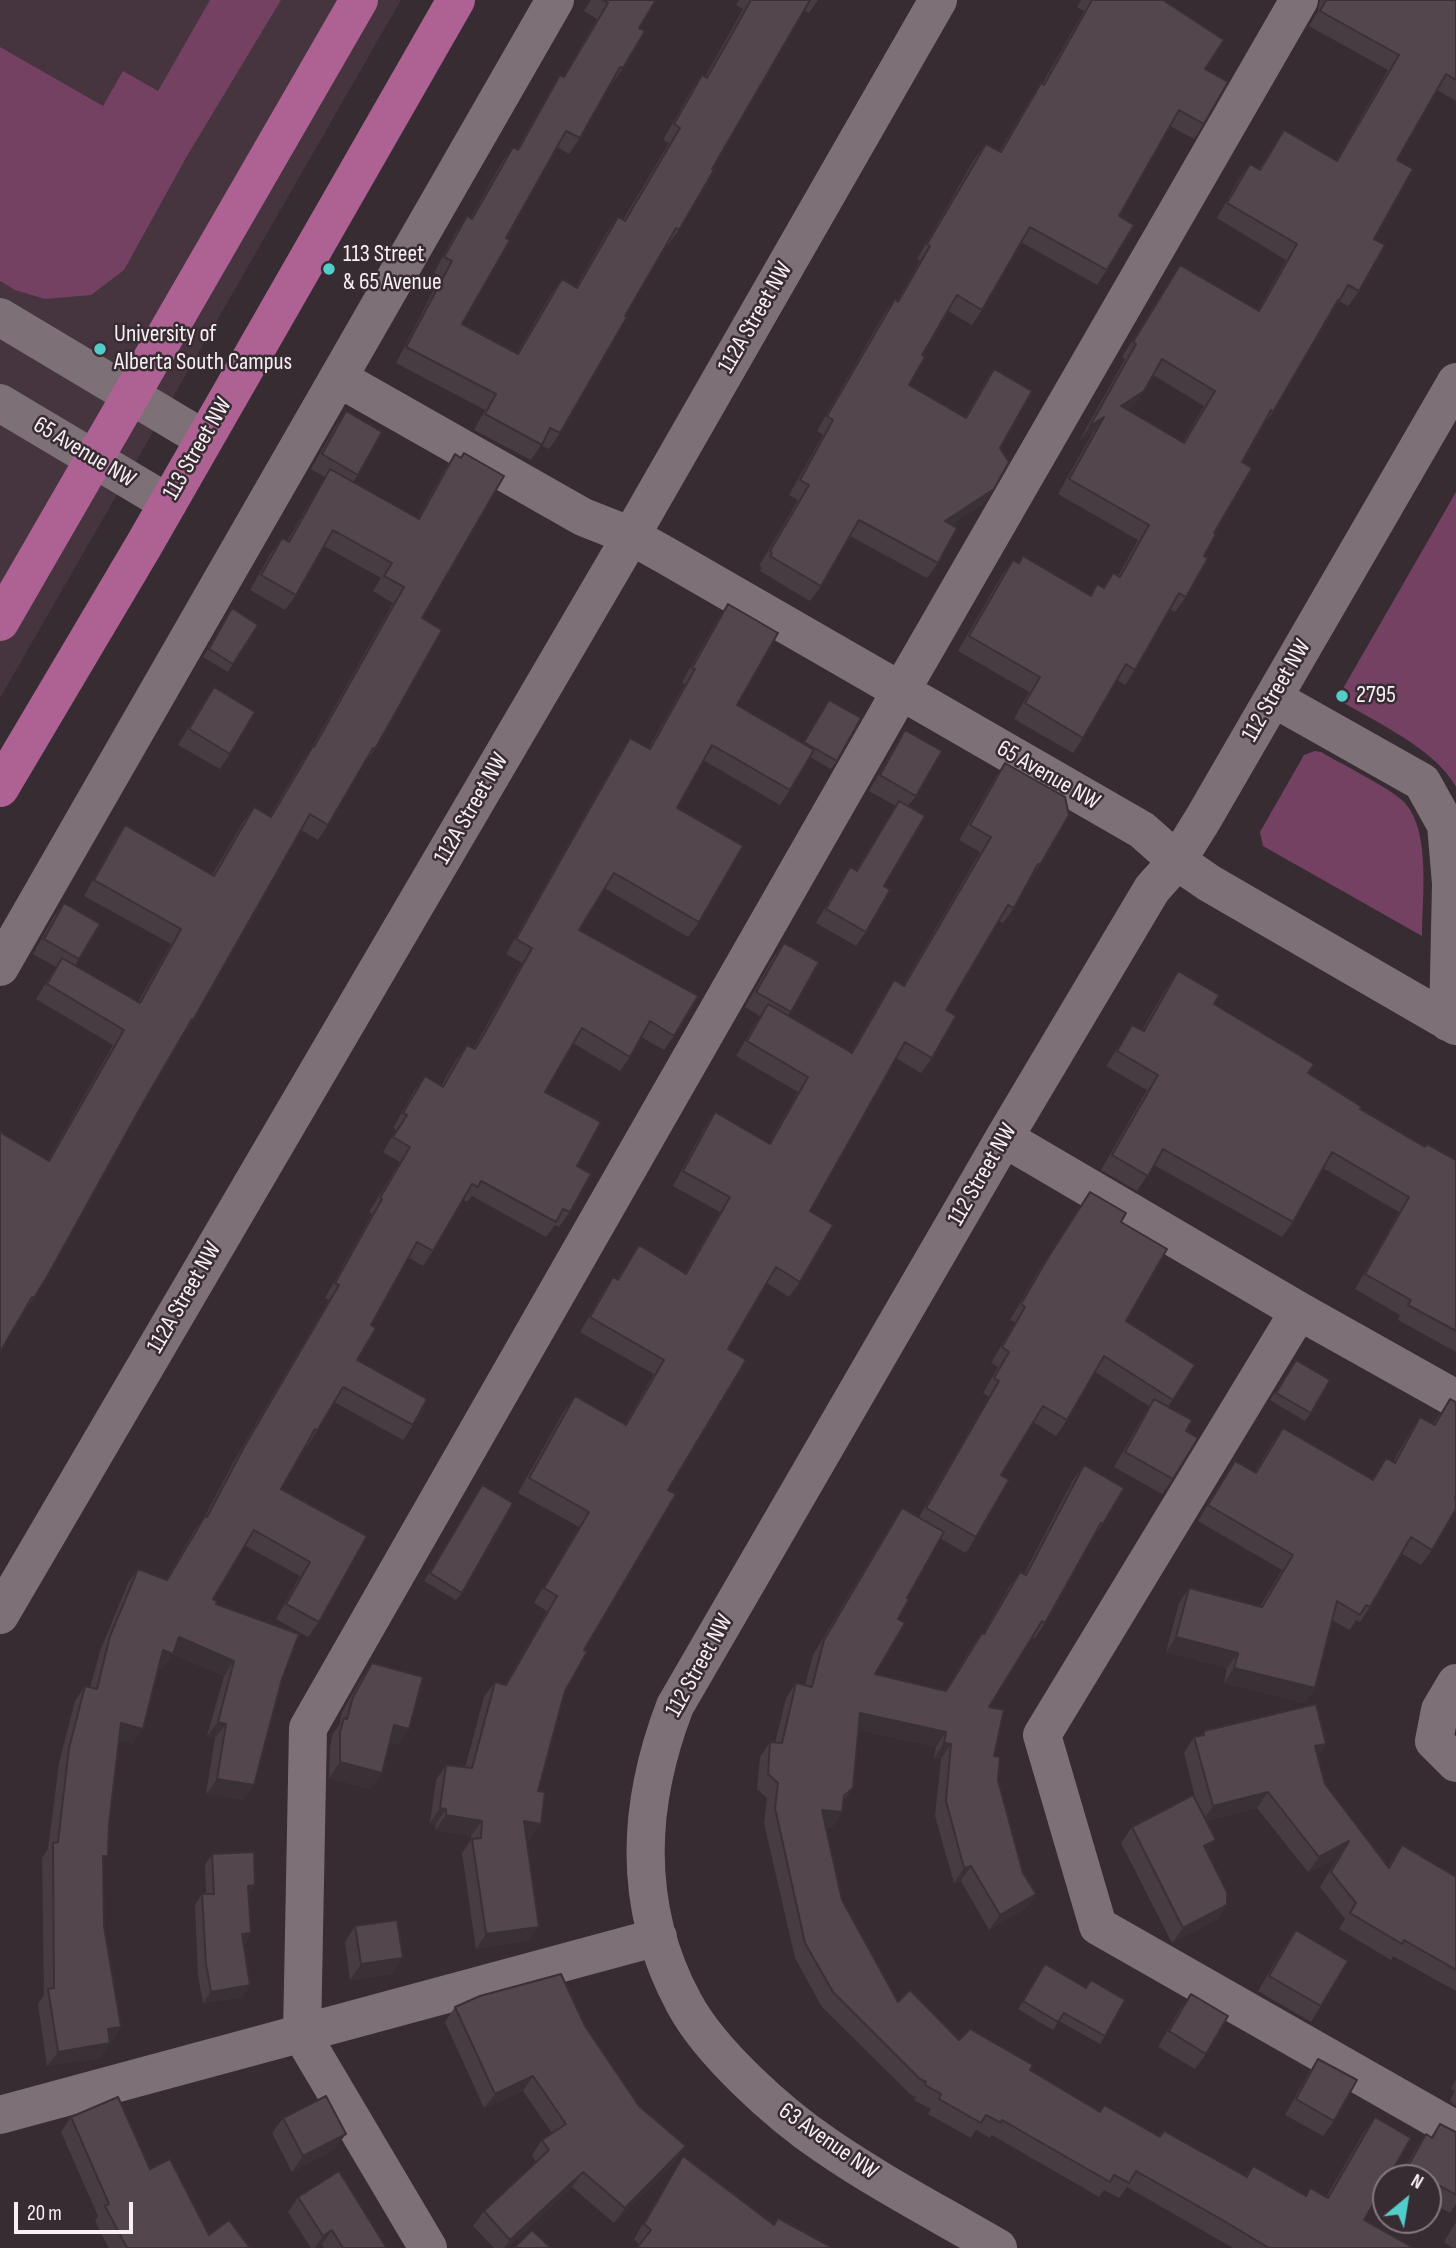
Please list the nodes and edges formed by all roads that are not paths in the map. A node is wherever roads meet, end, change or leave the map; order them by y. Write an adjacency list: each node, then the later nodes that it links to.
1 (359, 0): 9 (main road)
2 (456, 0): 11 (main road, 113 Street NW)
3 (555, 0): 7 (street)
4 (939, 0): 14 (street, 112A Street NW)
5 (1299, 0): 16 (street)
6 (0, 317): 9 (street)
7 (340, 379): 14 (street, 65 Avenue NW); 20 (street)
8 (1456, 382): 17 (street, 112 Street NW)
9 (131, 394): 11 (street); 12 (main road)
10 (0, 403): 12 (street, 65 Avenue NW)
11 (204, 439): 13 (main road, 113 Street NW)
12 (95, 460): 13 (street, 65 Avenue NW); 15 (main road)
13 (168, 503): 18 (main road, 113 Street NW)
14 (631, 536): 16 (street, 65 Avenue NW); 25 (street, 112A Street NW)
15 (0, 622)
16 (900, 691): 19 (street, 65 Avenue NW); 30 (street)
17 (1273, 698): 19 (street, 112 Street NW); 21 (street)
18 (0, 788)
19 (1177, 861): 21 (street, 65 Avenue NW); 22 (street, 112 Street NW)
20 (0, 967)
21 (1452, 1024)
22 (1004, 1138): 23 (street); 28 (street, 112 Street NW)
23 (1299, 1311): 24 (street); 32 (street)
24 (1456, 1399)
25 (0, 1615)
26 (1456, 1683): 27 (street)
27 (1445, 1752)
28 (657, 1937): 29 (street, 112 Street NW); 30 (street)
29 (685, 2005): 34 (street, 63 Avenue NW)
30 (302, 2035): 31 (street); 33 (street)
31 (0, 2115)
32 (1456, 2130)
33 (428, 2248)
34 (998, 2248)

